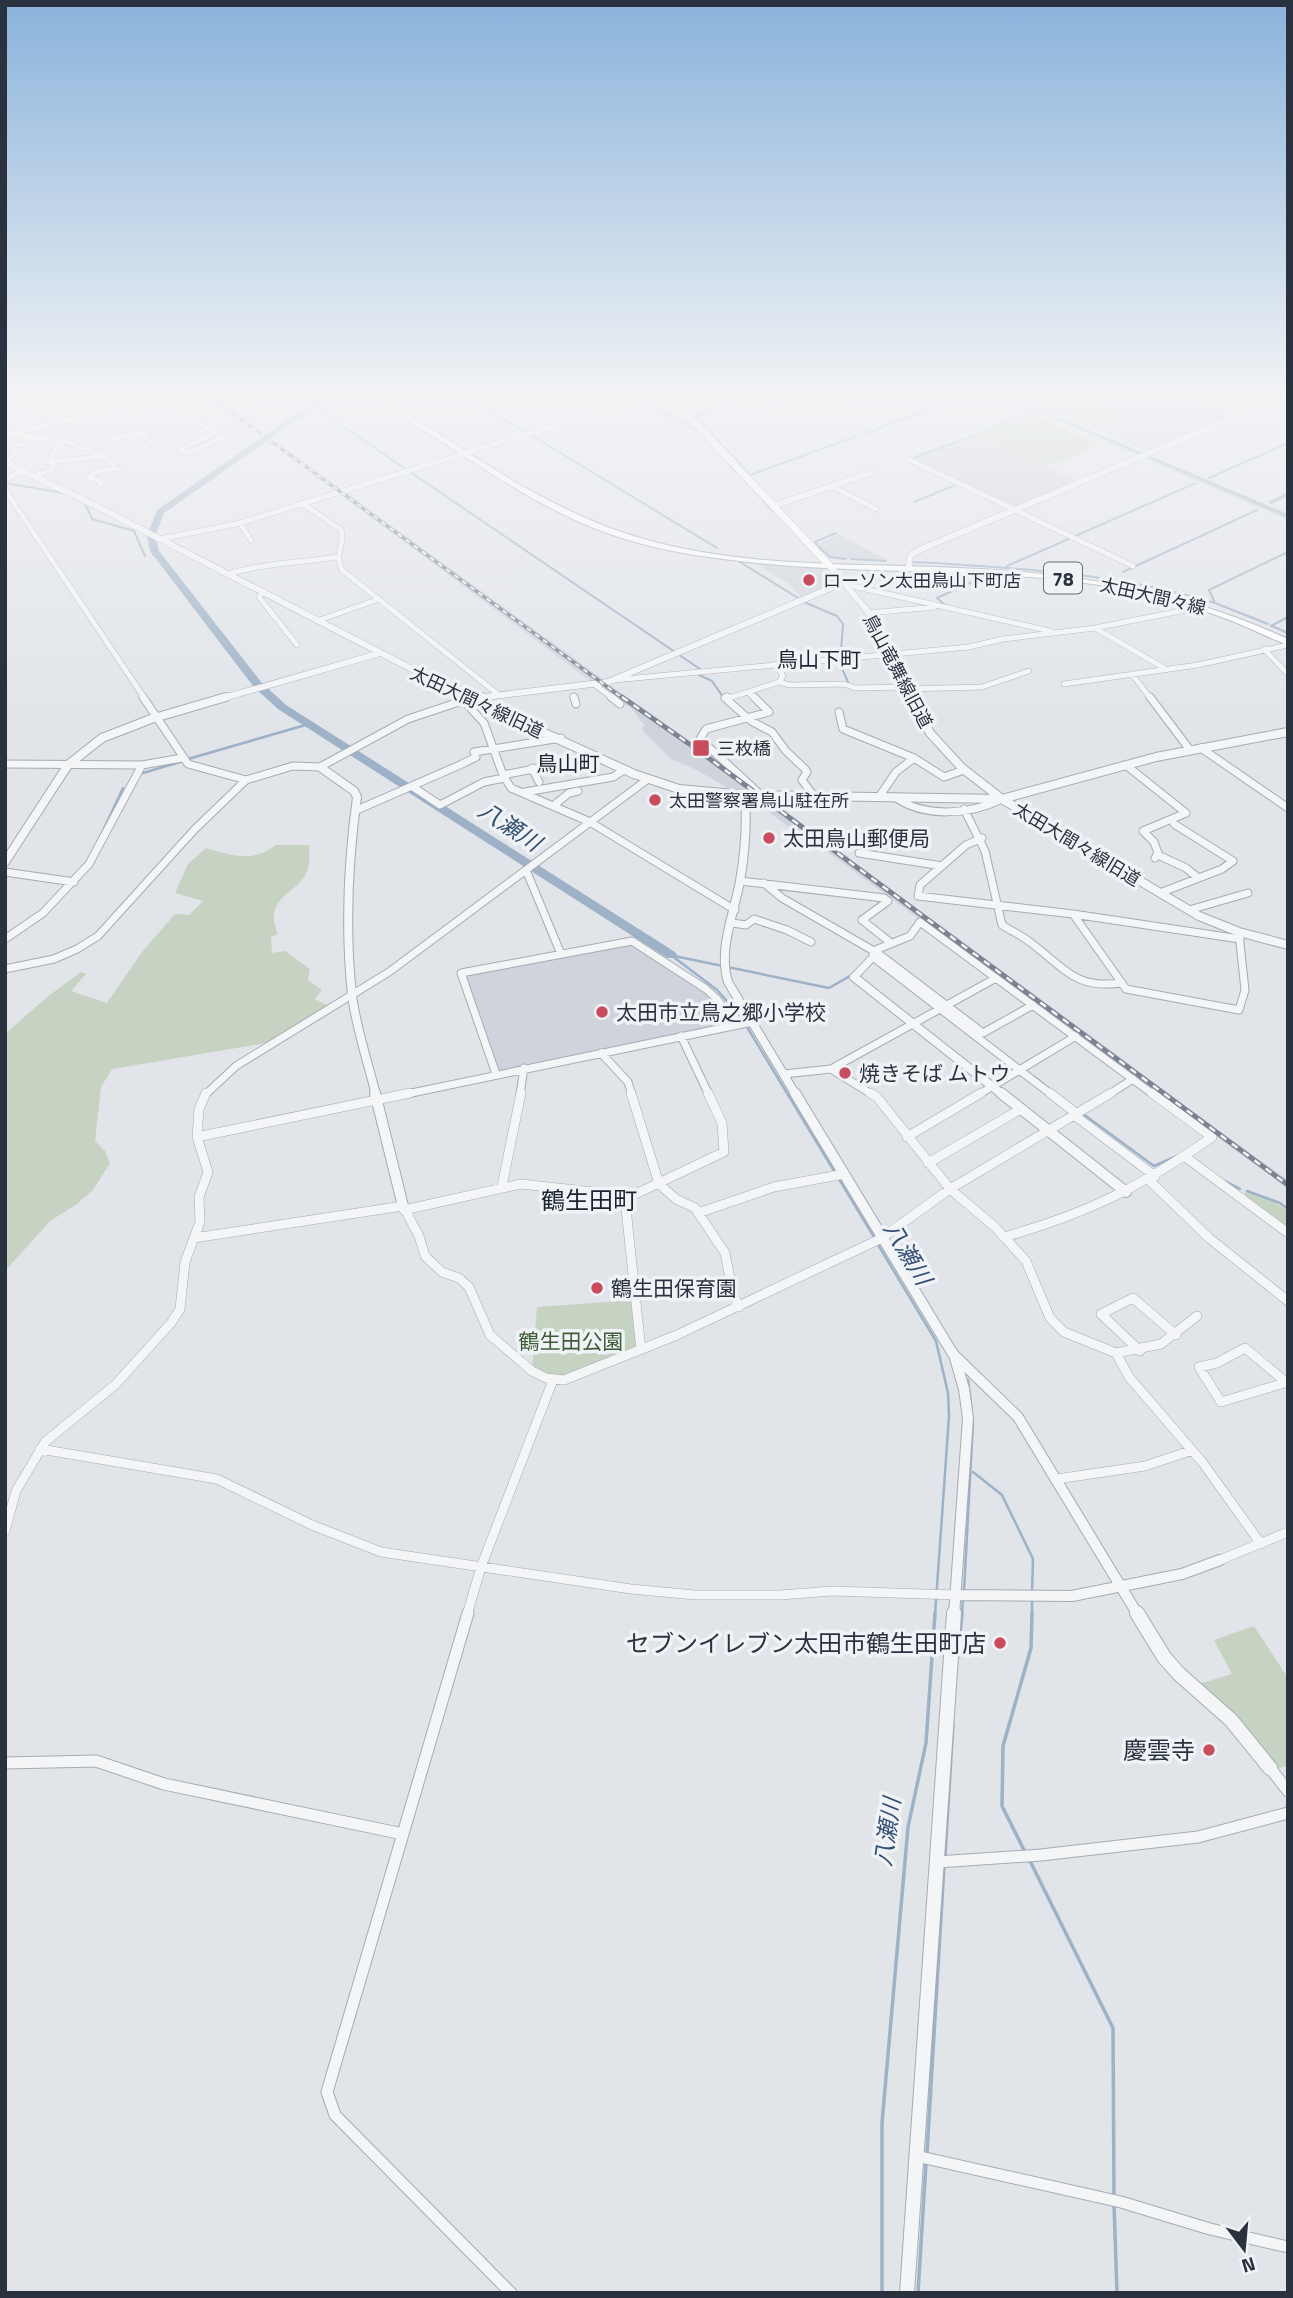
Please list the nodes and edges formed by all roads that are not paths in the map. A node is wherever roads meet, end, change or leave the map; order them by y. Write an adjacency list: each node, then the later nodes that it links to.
1 (15, 505): 52 (street)
2 (92, 505): 14 (street, 太田大間々線旧道)
3 (295, 505): 13 (street)
4 (305, 505): 16 (street)
5 (552, 505): 17 (main road, 太田大間々線 / 78)
6 (780, 505): 10 (street)
7 (868, 505): 11 (street)
8 (1005, 505): 12 (street)
9 (1026, 505): 12 (street)
10 (775, 507): 17 (main road)
11 (876, 509)
12 (1015, 510): 18 (street); 19 (street)
13 (240, 523): 14 (street); 15 (street)
14 (158, 538): 20 (street, 太田大間々線旧道)
15 (251, 540)
16 (337, 556): 20 (street); 23 (street)
17 (827, 563): 18 (main road, 太田大間々線 / 78); 21 (street, 鳥山竜舞線旧道); 25 (main road, 太田大間々線 / 78)
18 (909, 566): 30 (main road, 太田大間々線 / 78)
19 (1133, 566)
20 (228, 574): 22 (street, 太田大間々線旧道)
21 (846, 583): 24 (street); 26 (street, 鳥山竜舞線旧道); 40 (street)
22 (262, 593): 27 (street, 太田大間々線旧道); 31 (street)
23 (379, 599): 27 (street); 46 (street)
24 (938, 605): 26 (street); 29 (street)
25 (1201, 607): 28 (street); 30 (main road, 太田大間々線 / 78)
26 (869, 613): 34 (street, 鳥山竜舞線旧道)
27 (317, 621): 33 (street, 太田大間々線旧道)
28 (1095, 628): 29 (street); 36 (street)
29 (1059, 634): 34 (street)
30 (1288, 642): 32 (street)
31 (297, 645)
32 (1264, 649): 36 (street); 39 (street)
33 (377, 654): 48 (street, 太田大間々線旧道); 52 (street)
34 (891, 654): 35 (street); 44 (street, 鳥山竜舞線旧道)
35 (776, 664): 40 (street); 41 (street)
36 (1164, 668): 38 (street)
37 (1028, 671): 44 (street)
38 (1132, 674): 43 (street); 58 (street)
39 (1288, 674)
40 (614, 680): 42 (street)
41 (779, 682): 44 (street); 45 (street)
42 (594, 684): 46 (street); 50 (street)
43 (1064, 684)
44 (906, 688): 69 (street, 鳥山竜舞線旧道)
45 (749, 693): 53 (street); 53 (street)
46 (499, 695): 48 (street)
47 (573, 696): 49 (street)
48 (466, 700): 55 (street, 太田大間々線旧道); 56 (street); 66 (street)
49 (576, 704)
50 (620, 704)
51 (839, 712): 61 (street)
52 (155, 718): 60 (street); 63 (street)
53 (748, 719): 78 (street); 79 (street)
54 (1287, 733): 57 (street)
55 (559, 738): 56 (street); 59 (street, 太田大間々線旧道)
56 (493, 747): 70 (street); 74 (street)
57 (1201, 748): 58 (street); 84 (street)
58 (1190, 750): 65 (street)
59 (590, 755): 67 (street); 68 (street, 太田大間々線旧道)
60 (182, 758): 64 (street); 72 (street)
61 (914, 758): 69 (street); 80 (street)
62 (6, 765): 63 (street)
63 (68, 765): 64 (street); 91 (street)
64 (142, 765): 97 (street)
65 (1127, 766): 82 (street); 95 (street)
66 (320, 767): 72 (street); 86 (street)
67 (532, 768): 70 (street); 73 (street)
68 (624, 770): 71 (street, 太田大間々線旧道); 76 (street)
69 (964, 770): 82 (street, 鳥山竜舞線旧道)
70 (504, 776): 74 (street); 76 (street)
71 (648, 779): 77 (street, 太田大間々線旧道); 87 (street)
72 (246, 780): 113 (street)
73 (539, 782)
74 (411, 788): 86 (street)
75 (578, 792): 83 (street)
76 (523, 793): 83 (street)
77 (745, 795): 78 (street, 太田大間々線旧道); 96 (street)
78 (761, 795): 79 (street, 太田大間々線旧道)
79 (813, 795): 80 (street, 太田大間々線旧道)
80 (879, 797): 81 (street, 太田大間々線旧道)
81 (895, 797): 82 (street, 太田大間々線旧道); 85 (street)
82 (1002, 799): 85 (street); 99 (street, 太田大間々線旧道)
83 (552, 806): 87 (street)
84 (1288, 808)
85 (964, 809): 89 (street)
86 (357, 810): 117 (street)
87 (590, 822): 93 (street); 102 (street)
88 (1174, 824): 95 (street)
89 (982, 838): 92 (street); 101 (street)
90 (859, 853): 92 (street)
91 (5, 862)
92 (942, 866): 101 (street)
93 (530, 867): 111 (street); 117 (street)
94 (5, 872): 97 (street)
95 (1197, 877): 99 (street)
96 (740, 881): 98 (street); 102 (street)
97 (74, 882): 107 (street)
98 (764, 883): 109 (street); 112 (street)
99 (1160, 892): 103 (street, 太田大間々線旧道)
100 (1248, 892): 103 (street)
101 (994, 904): 104 (street); 116 (street)
102 (735, 909): 105 (street)
103 (1189, 910): 106 (street, 太田大間々線旧道)
104 (1073, 914): 106 (street); 116 (street)
105 (732, 923): 108 (street); 120 (street)
106 (1240, 935): 110 (street, 太田大間々線旧道); 116 (street)
107 (5, 939)
108 (811, 942)
109 (891, 943): 112 (street); 115 (street)
110 (1288, 945)
111 (561, 954): 120 (street); 128 (street)
112 (873, 954): 114 (street); 119 (street)
113 (5, 969)
114 (854, 977): 121 (street)
115 (996, 978): 118 (street); 119 (street)
116 (1122, 983)
117 (352, 997): 132 (street); 136 (street)
118 (1033, 1005): 119 (street); 123 (street)
119 (945, 1007): 121 (street); 127 (street)
120 (744, 1023): 122 (street); 129 (street)
121 (913, 1024): 126 (street); 131 (street)
122 (681, 1036): 124 (street); 142 (street)
123 (1076, 1036): 127 (street); 130 (street)
124 (601, 1053): 125 (street); 142 (street)
125 (524, 1068): 128 (street); 143 (street)
126 (831, 1069): 129 (street); 137 (street)
127 (1020, 1070): 131 (street); 134 (street)
128 (496, 1074): 132 (street)
129 (784, 1074): 140 (street)
130 (1133, 1079): 134 (street); 138 (street)
131 (992, 1086): 133 (street); 137 (street)
132 (375, 1099): 136 (street); 147 (street)
133 (1021, 1109): 135 (street); 139 (street)
134 (1075, 1114): 135 (street); 141 (street)
135 (1049, 1131): 144 (street); 145 (street)
136 (197, 1137): 151 (street)
137 (908, 1137): 139 (street)
138 (1184, 1156): 141 (street); 149 (street)
139 (928, 1163): 144 (street)
140 (845, 1174): 148 (street); 152 (street)
141 (1152, 1178): 145 (street); 153 (street)
142 (659, 1184): 146 (street); 148 (street)
143 (502, 1186): 146 (street); 147 (street)
144 (950, 1189): 150 (street); 152 (street)
145 (1126, 1192): 150 (street)
146 (625, 1199): 157 (street)
147 (404, 1208): 151 (street); 161 (street)
148 (698, 1213): 154 (street)
149 (1288, 1233)
150 (1004, 1237): 159 (street)
151 (194, 1238): 163 (street)
152 (878, 1239): 154 (street); 160 (street)
153 (1288, 1301)
154 (739, 1307): 157 (street)
155 (1198, 1316): 156 (street)
156 (1176, 1335): 158 (street); 158 (street)
157 (641, 1350): 161 (street)
158 (1140, 1351): 159 (street)
159 (1116, 1353): 164 (street)
160 (953, 1354): 165 (street); 172 (street)
161 (553, 1380): 170 (street)
162 (1287, 1382): 162 (street)
163 (40, 1449): 166 (street); 170 (street)
164 (1190, 1451): 165 (street); 168 (street)
165 (1057, 1479): 171 (street)
166 (5, 1531)
167 (1288, 1532): 168 (street)
168 (1261, 1544): 169 (street)
169 (1220, 1560): 171 (street)
170 (481, 1567): 172 (street); 177 (street)
171 (1121, 1586): 172 (street); 174 (street)
172 (943, 1595): 178 (street)
173 (5, 1763): 177 (street)
174 (1270, 1768): 175 (street)
175 (1288, 1791)
176 (1288, 1813): 178 (street)
177 (403, 1834): 181 (street)
178 (937, 1862): 179 (street)
179 (916, 2156): 180 (street); 182 (street)
180 (1288, 2247)
181 (512, 2293)
182 (907, 2293)

